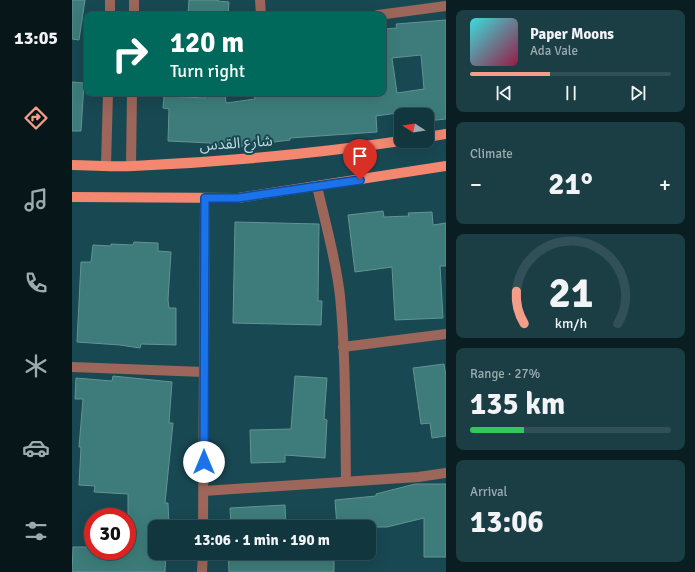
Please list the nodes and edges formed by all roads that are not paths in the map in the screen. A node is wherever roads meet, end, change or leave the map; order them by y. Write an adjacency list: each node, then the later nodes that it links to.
1 (110, 0): 5 (street)
2 (134, 0): 6 (street)
3 (260, 0): 7 (street)
4 (446, 6): 8 (street)
5 (110, 12)
6 (134, 12)
7 (261, 12)
8 (386, 14)
9 (108, 96): 15 (street)
10 (132, 96): 16 (street)
11 (446, 134): 12 (main road)
12 (434, 136)
13 (394, 142): 16 (main road, شارع القدس)
14 (72, 165): 15 (main road, شارع القدس)
15 (106, 165): 16 (main road, شارع القدس)
16 (131, 166)
17 (446, 166): 18 (main road)
18 (317, 186): 20 (main road); 22 (street)
19 (72, 198): 20 (main road)
20 (205, 198): 24 (street)
21 (446, 334): 22 (street)
22 (343, 347): 26 (street)
23 (72, 367): 24 (street)
24 (204, 372): 27 (street)
25 (446, 473): 26 (street)
26 (346, 481): 27 (street)
27 (204, 491): 28 (street)
28 (203, 520)
29 (203, 560): 30 (street)
30 (202, 572)

